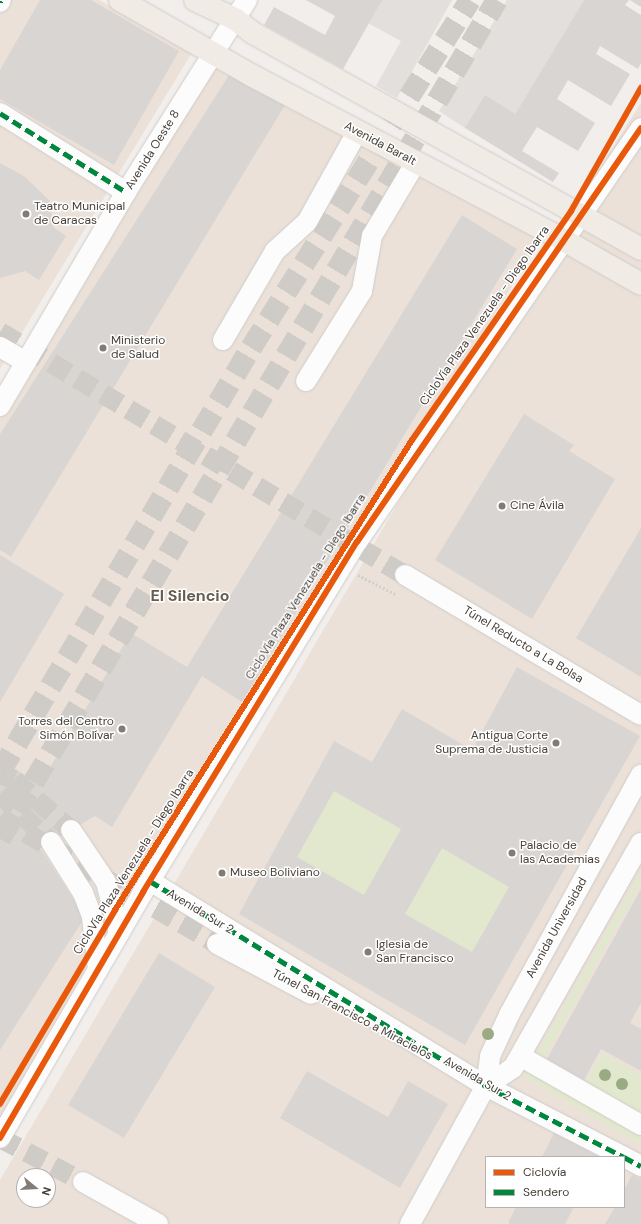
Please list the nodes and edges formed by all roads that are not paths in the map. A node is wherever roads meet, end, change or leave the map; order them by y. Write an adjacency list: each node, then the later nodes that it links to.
1 (120, 0): 5 (main road, Avenida Baralt)
2 (195, 0): 4 (main road)
3 (247, 0): 4 (street, Avenida Oeste 8)
4 (235, 19): 5 (street, Avenida Oeste 8); 11 (main road)
5 (213, 54): 8 (main road, Avenida Baralt); 10 (street, Avenida Oeste 8)
6 (0, 113): 10 (street)
7 (641, 128): 11 (street)
8 (357, 132): 9 (main road, Avenida Baralt); 15 (street)
9 (416, 162): 12 (main road, Avenida Baralt); 18 (street)
10 (126, 192): 17 (street, Avenida Oeste 8)
11 (580, 216): 12 (street); 13 (main road)
12 (564, 240): 14 (main road, Avenida Baralt); 26 (street)
13 (641, 249)
14 (641, 284)
15 (223, 340)
16 (0, 347): 17 (street)
17 (26, 362): 19 (street, Avenida Oeste 8)
18 (306, 381)
19 (0, 406)
20 (405, 575): 21 (street, Túnel Reducto a La Bolsa)
21 (641, 715)
22 (641, 775): 31 (street, Avenida Universidad)
23 (71, 830): 27 (street)
24 (51, 842): 29 (street)
25 (641, 843): 30 (street, Avenida Universidad)
26 (150, 881): 27 (street); 31 (street, Avenida Sur 2)
27 (119, 933): 29 (street)
28 (217, 944): 31 (street, Túnel San Francisco a Miracielos)
29 (98, 970): 33 (street)
30 (520, 1056): 31 (street, Avenida Universidad); 32 (street)
31 (486, 1086): 34 (street, Avenida Sur 2); 39 (street, Avenida Universidad)
32 (641, 1125)
33 (1, 1135)
34 (622, 1156)
35 (625, 1158): 36 (street, Avenida Sur 2)
36 (641, 1166)
37 (82, 1182): 38 (street)
38 (158, 1224)
39 (410, 1224)

